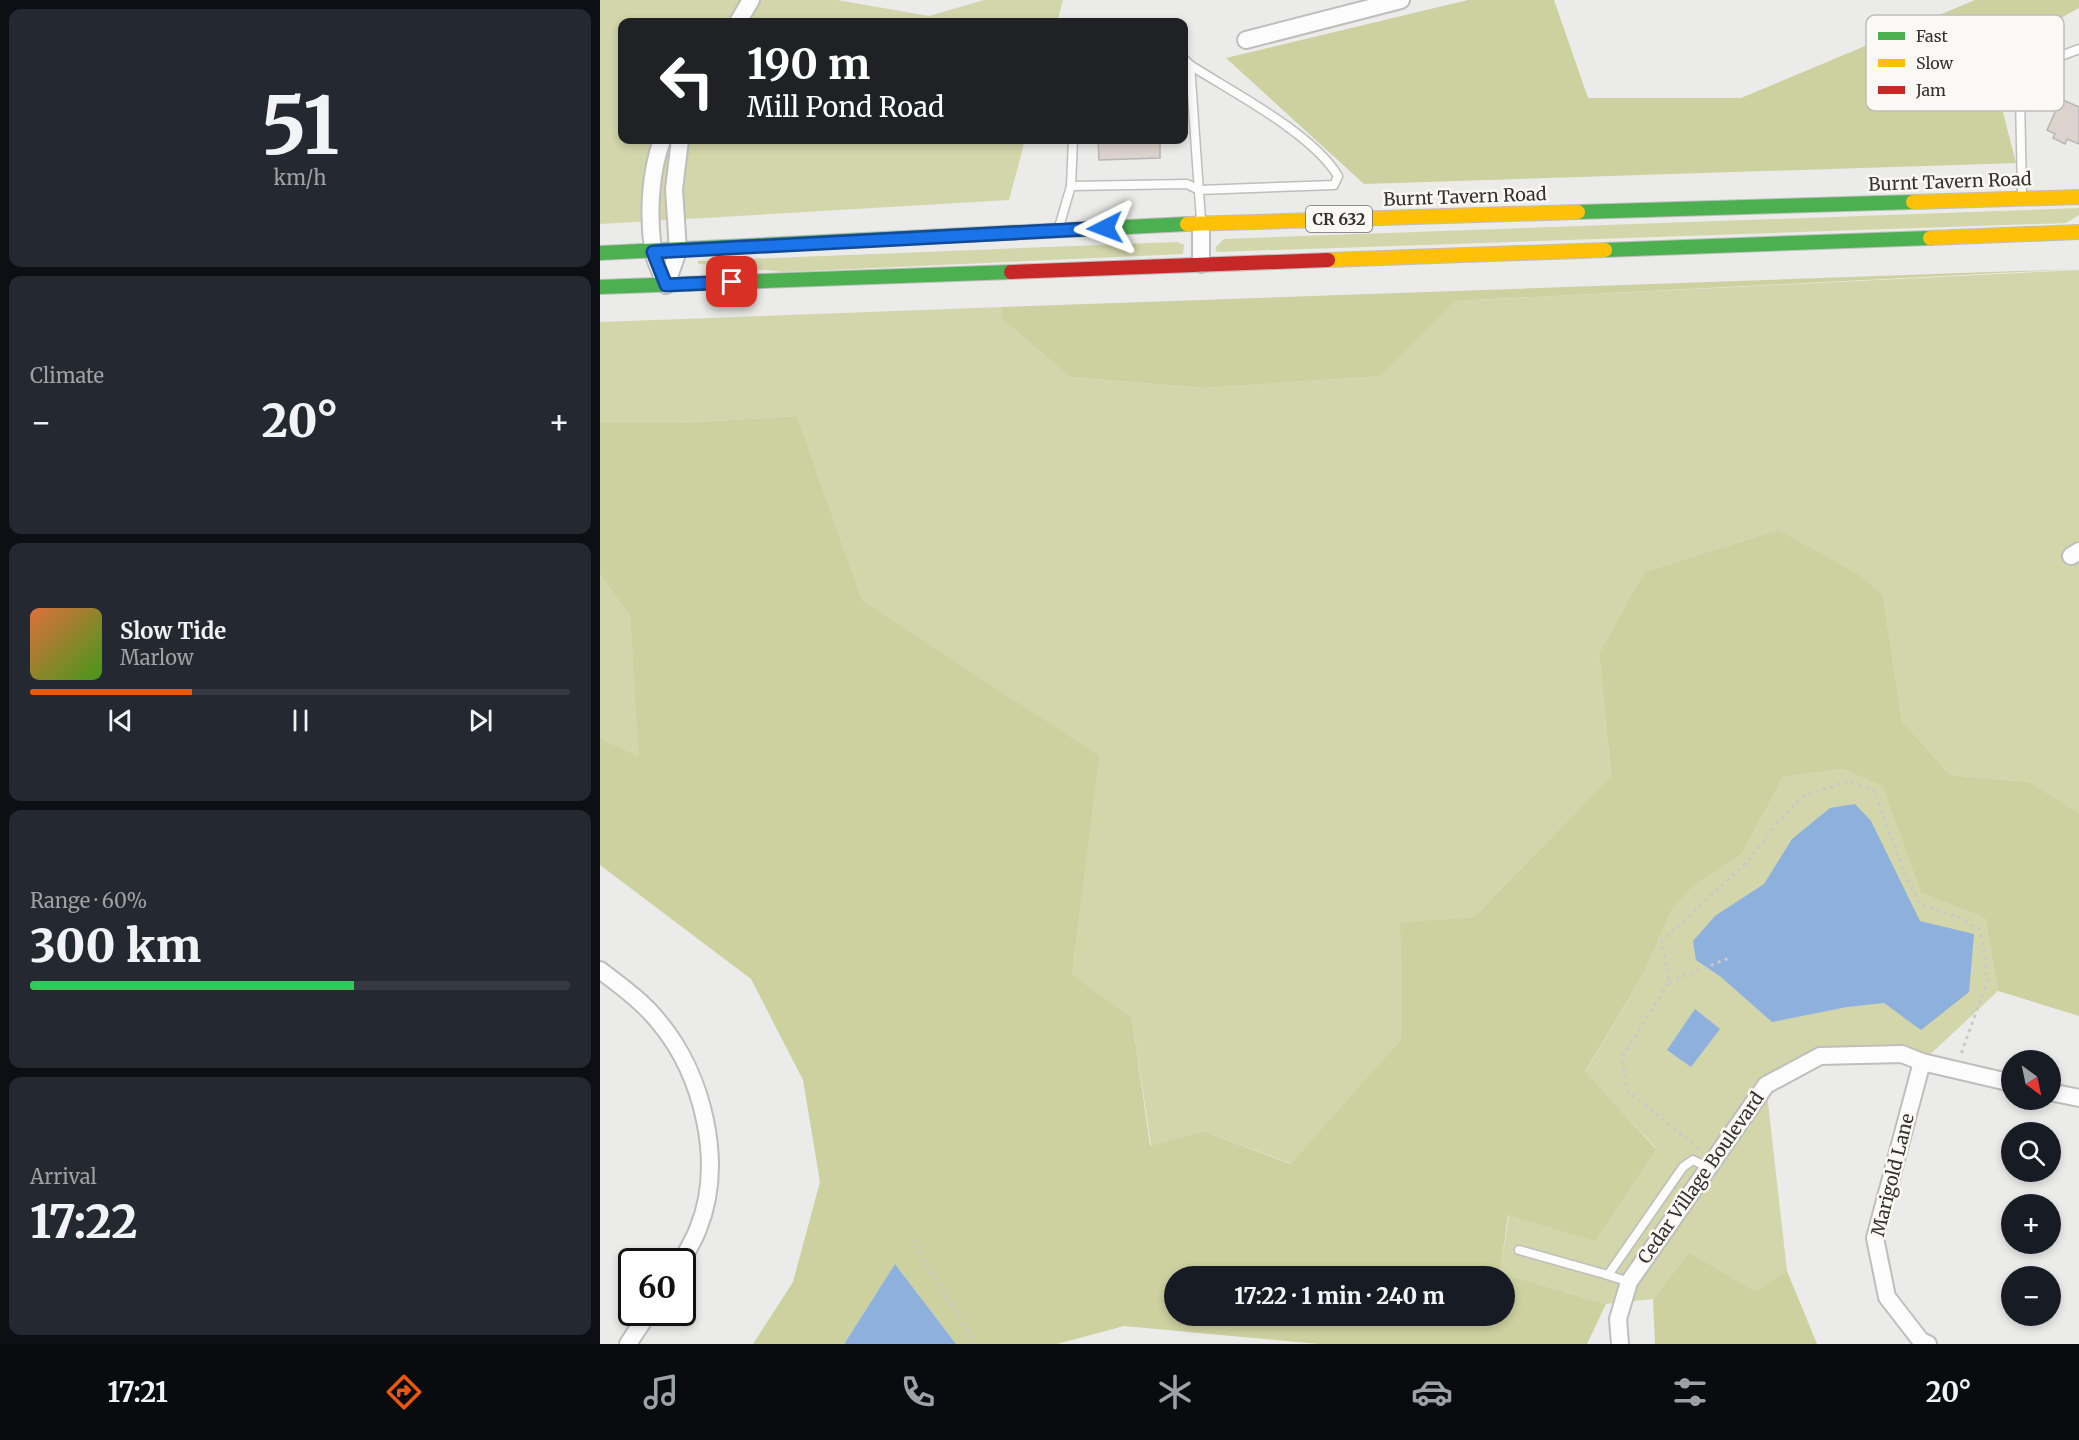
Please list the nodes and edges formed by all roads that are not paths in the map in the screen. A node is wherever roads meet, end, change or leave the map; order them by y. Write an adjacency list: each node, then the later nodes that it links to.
1 (751, 0): 3 (street)
2 (1401, 0): 4 (street)
3 (740, 18)
4 (1246, 40)
5 (2079, 49): 6 (lane)
6 (2064, 55)
7 (1188, 63): 14 (lane)
8 (1188, 73): 14 (lane)
9 (2020, 111): 16 (lane)
10 (661, 144): 21 (street)
11 (680, 144): 20 (street)
12 (1073, 144): 13 (lane)
13 (1071, 186): 14 (lane); 18 (lane)
14 (1199, 190): 17 (lane)
15 (2079, 196): 16 (main road, Burnt Tavern Road / CR 632)
16 (2022, 198): 17 (main road, Burnt Tavern Road / CR 632)
17 (1201, 223): 18 (main road, Burnt Tavern Road / CR 632); 23 (street)
18 (1058, 231): 20 (main road, Burnt Tavern Road / CR 632)
19 (2079, 232): 23 (main road, CR 632)
20 (678, 251): 21 (main road, Burnt Tavern Road / CR 632); 24 (street)
21 (653, 252): 22 (main road, Burnt Tavern Road / CR 632); 24 (street)
22 (600, 253)
23 (1201, 264): 24 (main road, CR 632)
24 (666, 285): 25 (main road, CR 632)
25 (600, 287)
26 (600, 970): 32 (street)
27 (1922, 1062): 28 (street, Cedar Village Boulevard); 31 (street, Cedar Village Boulevard); 39 (street, Marigold Lane)
28 (2001, 1080)
29 (2061, 1094): 30 (street)
30 (2079, 1098)
31 (1710, 1164): 34 (lane); 35 (street, Cedar Village Boulevard)
32 (688, 1248)
33 (1520, 1250): 34 (lane)
34 (1608, 1275): 35 (lane)
35 (1629, 1282): 38 (street, Cedar Village Boulevard)
36 (640, 1326): 37 (street)
37 (628, 1344)
38 (1620, 1344)
39 (1928, 1344)

